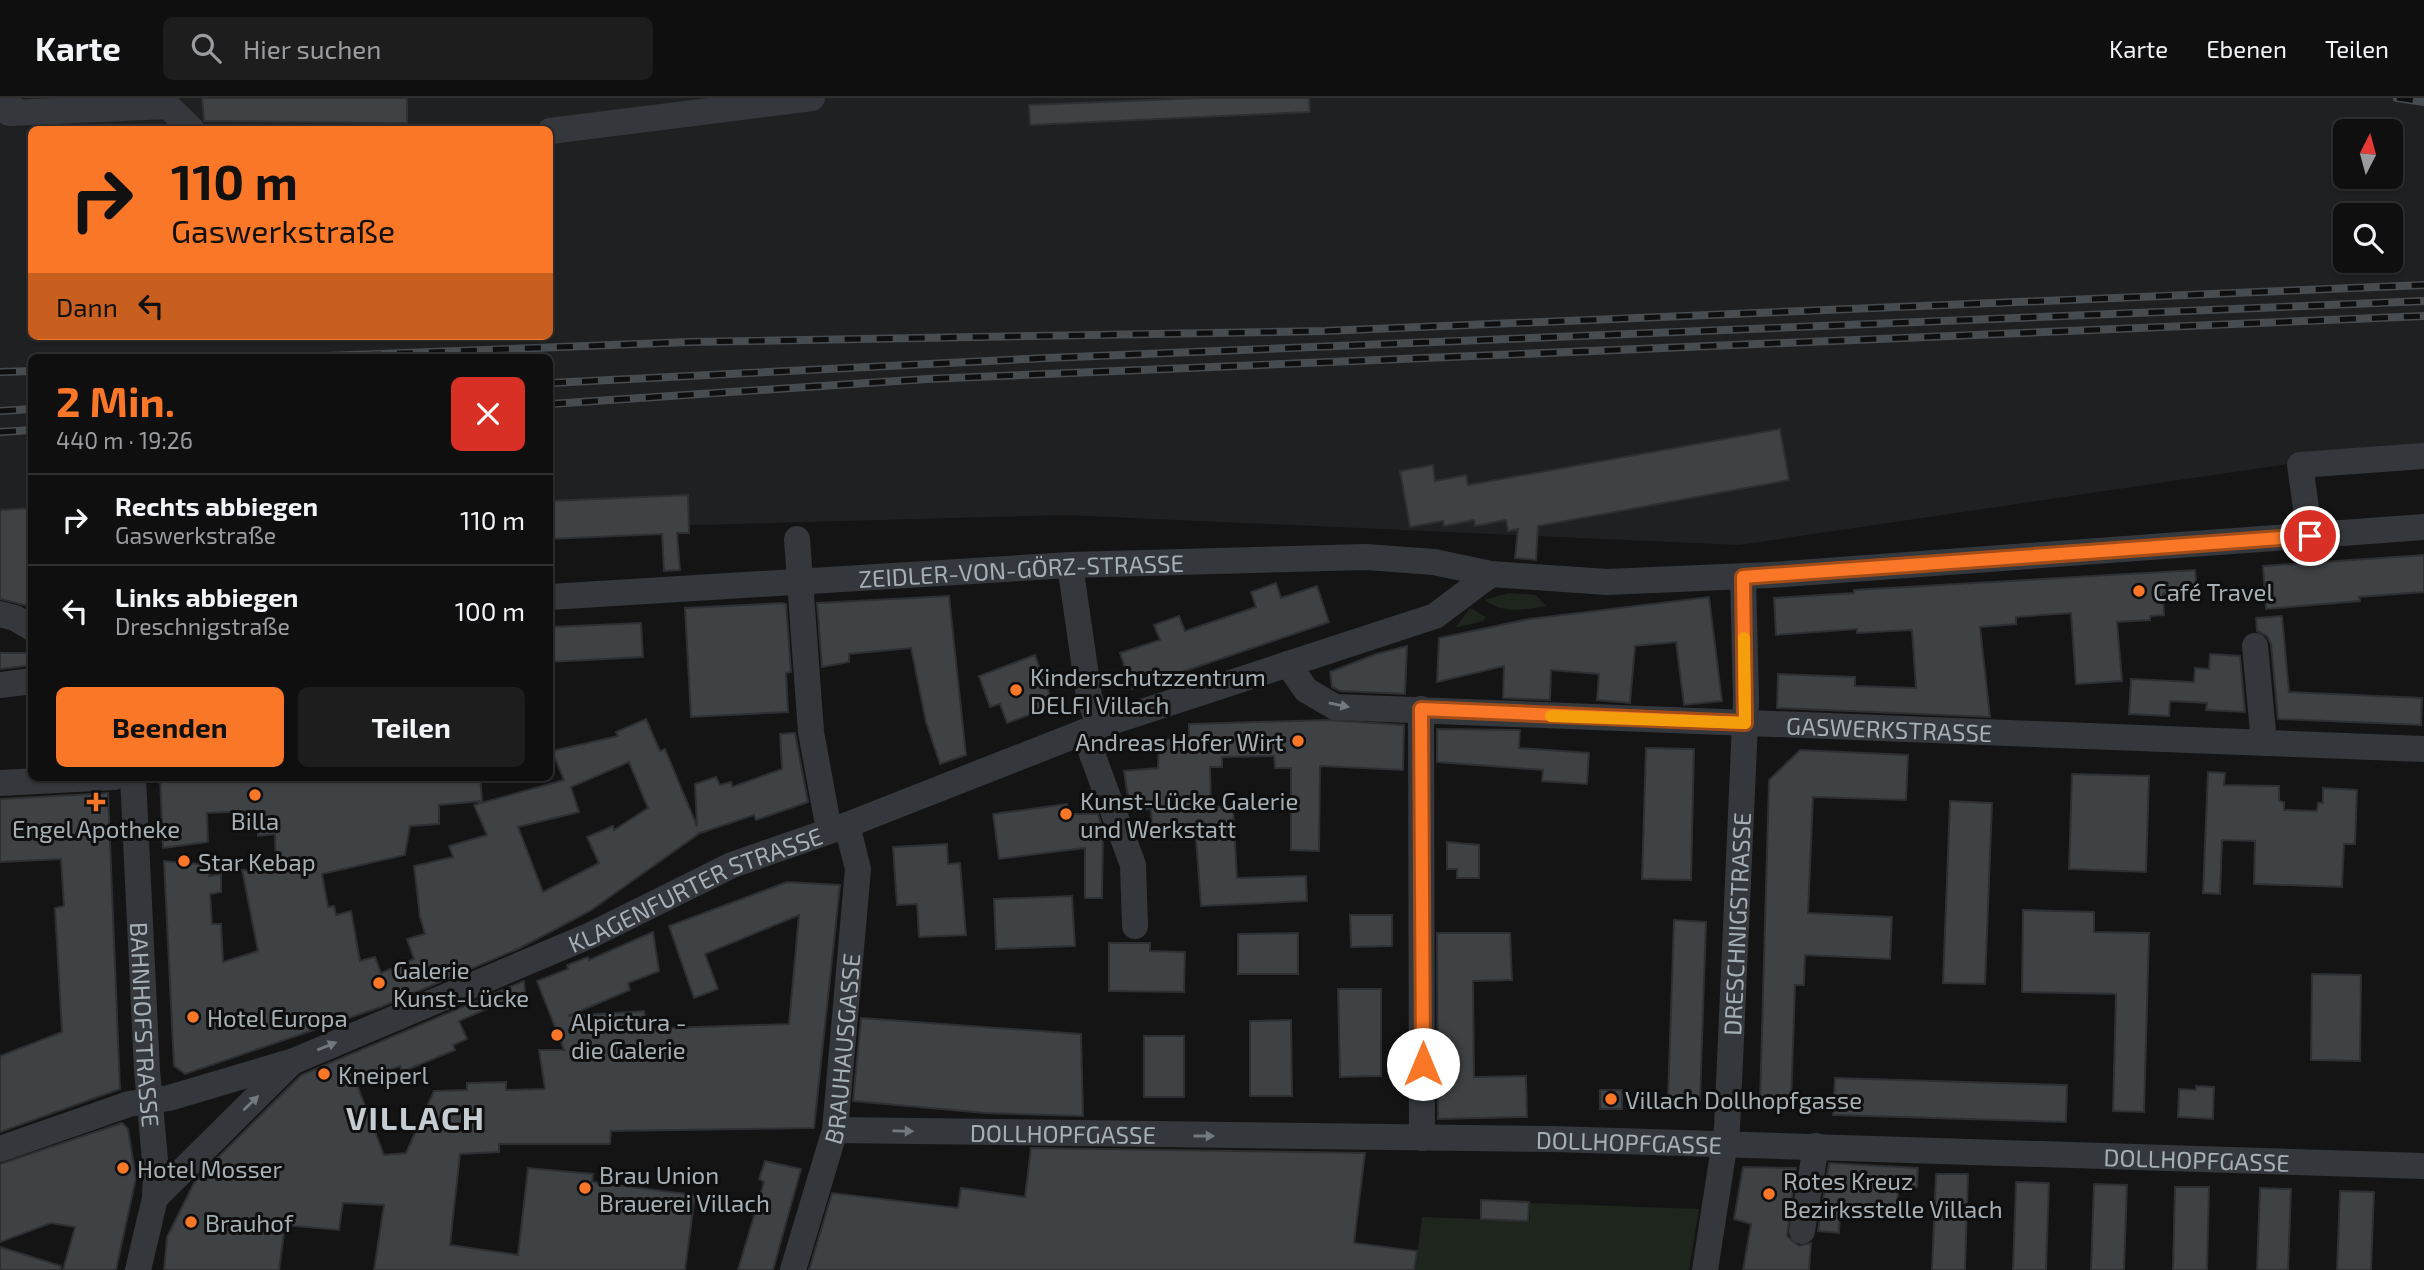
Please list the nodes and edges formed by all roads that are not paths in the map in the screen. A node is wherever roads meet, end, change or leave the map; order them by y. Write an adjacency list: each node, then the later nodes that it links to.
1 (8, 98): 3 (street)
2 (812, 98): 4 (street)
3 (188, 126)
4 (553, 131)
5 (2424, 456): 7 (street)
6 (2424, 527): 7 (street)
7 (2310, 536): 11 (street)
8 (797, 538): 12 (street, BRAUHAUSGASSE)
9 (1070, 565): 10 (street, ZEIDLER-VON-GÖRZ-STRASSE); 12 (street, ZEIDLER-VON-GÖRZ-STRASSE); 24 (street)
10 (1491, 574): 11 (street); 19 (street, KLAGENFURTER STRASSE)
11 (1743, 577): 23 (street, DRESCHNIGSTRASSE)
12 (800, 581): 13 (street, ZEIDLER-VON-GÖRZ-STRASSE); 30 (street, BRAUHAUSGASSE)
13 (553, 597)
14 (0, 614): 15 (street)
15 (28, 627)
16 (28, 630): 17 (street)
17 (0, 632)
18 (2255, 646): 25 (street)
19 (1288, 664): 22 (street, GASWERKSTRASSE, one-way to 22); 24 (street, KLAGENFURTER STRASSE)
20 (28, 682): 21 (street)
21 (0, 685)
22 (1421, 709): 23 (street, GASWERKSTRASSE); 35 (street)
23 (1745, 723): 25 (street, GASWERKSTRASSE); 36 (street, DRESCHNIGSTRASSE)
24 (1091, 729): 30 (street, KLAGENFURTER STRASSE); 31 (street)
25 (2264, 743): 26 (street, GASWERKSTRASSE)
26 (2424, 749)
27 (38, 781): 29 (street)
28 (132, 781): 33 (street, BAHNHOFSTRASSE)
29 (0, 783)
30 (838, 827): 32 (street, KLAGENFURTER STRASSE, one-way to 30); 34 (street, BRAUHAUSGASSE)
31 (1135, 926)
32 (294, 1061): 33 (street, KLAGENFURTER STRASSE); 40 (street, KLAGENFURTER STRASSE, one-way to 32)
33 (149, 1100): 38 (street, KLAGENFURTER STRASSE); 40 (street, BAHNHOFSTRASSE)
34 (835, 1130): 35 (street, DOLLHOPFGASSE, one-way to 35); 43 (street, BRAUHAUSGASSE)
35 (1422, 1138): 36 (street, DOLLHOPFGASSE)
36 (1725, 1144): 37 (street, DOLLHOPFGASSE); 44 (street, DRESCHNIGSTRASSE)
37 (1816, 1146): 39 (street, DOLLHOPFGASSE); 41 (street)
38 (0, 1149)
39 (2424, 1166)
40 (155, 1198): 42 (street, BAHNHOFSTRASSE)
41 (1802, 1231)
42 (139, 1267)
43 (793, 1270)
44 (1705, 1270)

